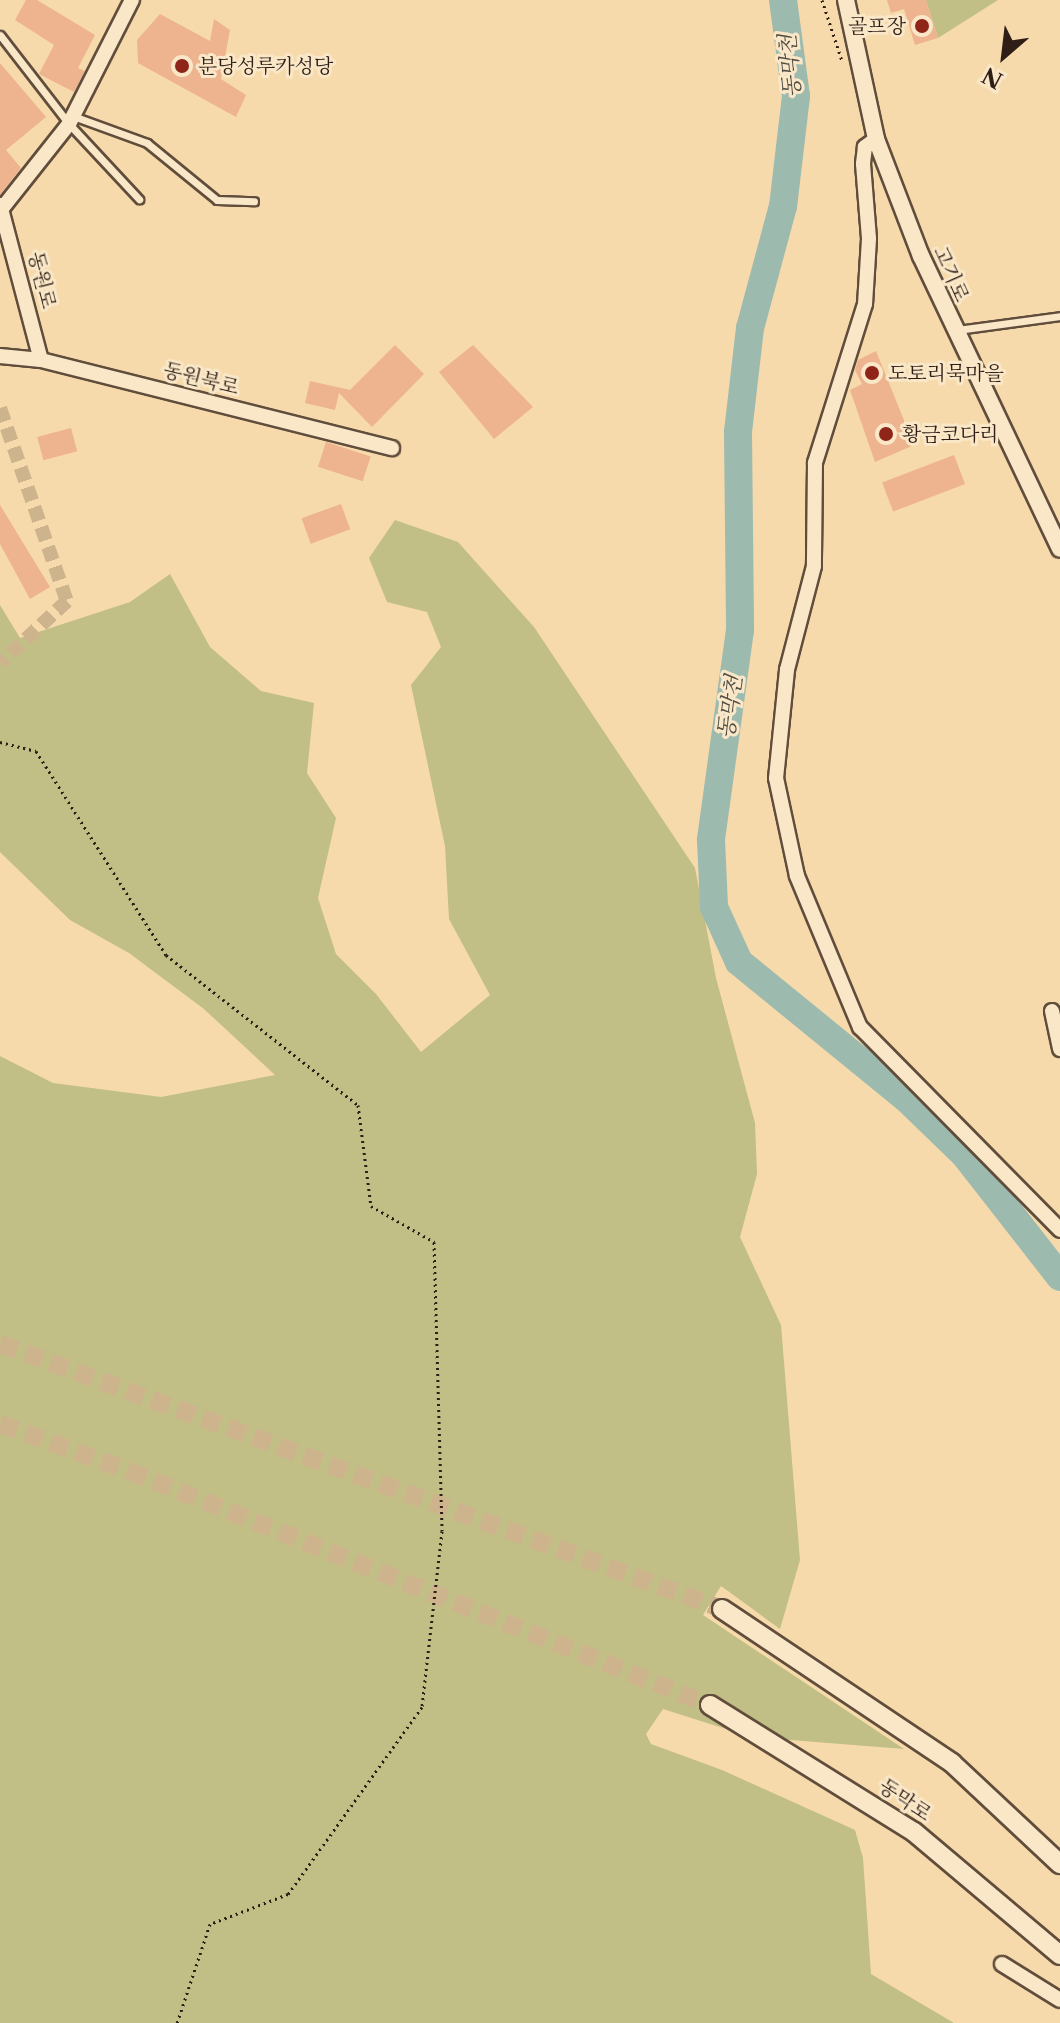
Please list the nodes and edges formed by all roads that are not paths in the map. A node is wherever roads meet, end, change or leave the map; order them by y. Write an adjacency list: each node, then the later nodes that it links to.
1 (132, 0): 4 (street)
2 (846, 0): 5 (street, 고기로)
3 (0, 35): 4 (lane)
4 (71, 120): 6 (lane); 7 (lane); 8 (street)
5 (876, 139): 10 (street, 고기로); 17 (street)
6 (139, 199)
7 (254, 201)
8 (1, 208): 12 (street, 동원로)
9 (1060, 316): 10 (lane)
10 (954, 331): 14 (street, 고기로)
11 (0, 356): 12 (street, 동원북로)
12 (41, 360): 13 (street, 동원북로)
13 (392, 448)
14 (1060, 549)
15 (1052, 1011): 16 (street)
16 (1060, 1049)
17 (1060, 1230)
18 (722, 1609): 20 (main road)
19 (710, 1705): 21 (main road, 동막로)
20 (1060, 1864)
21 (1060, 1955)
22 (1002, 1964): 23 (street)
23 (1060, 2000)

